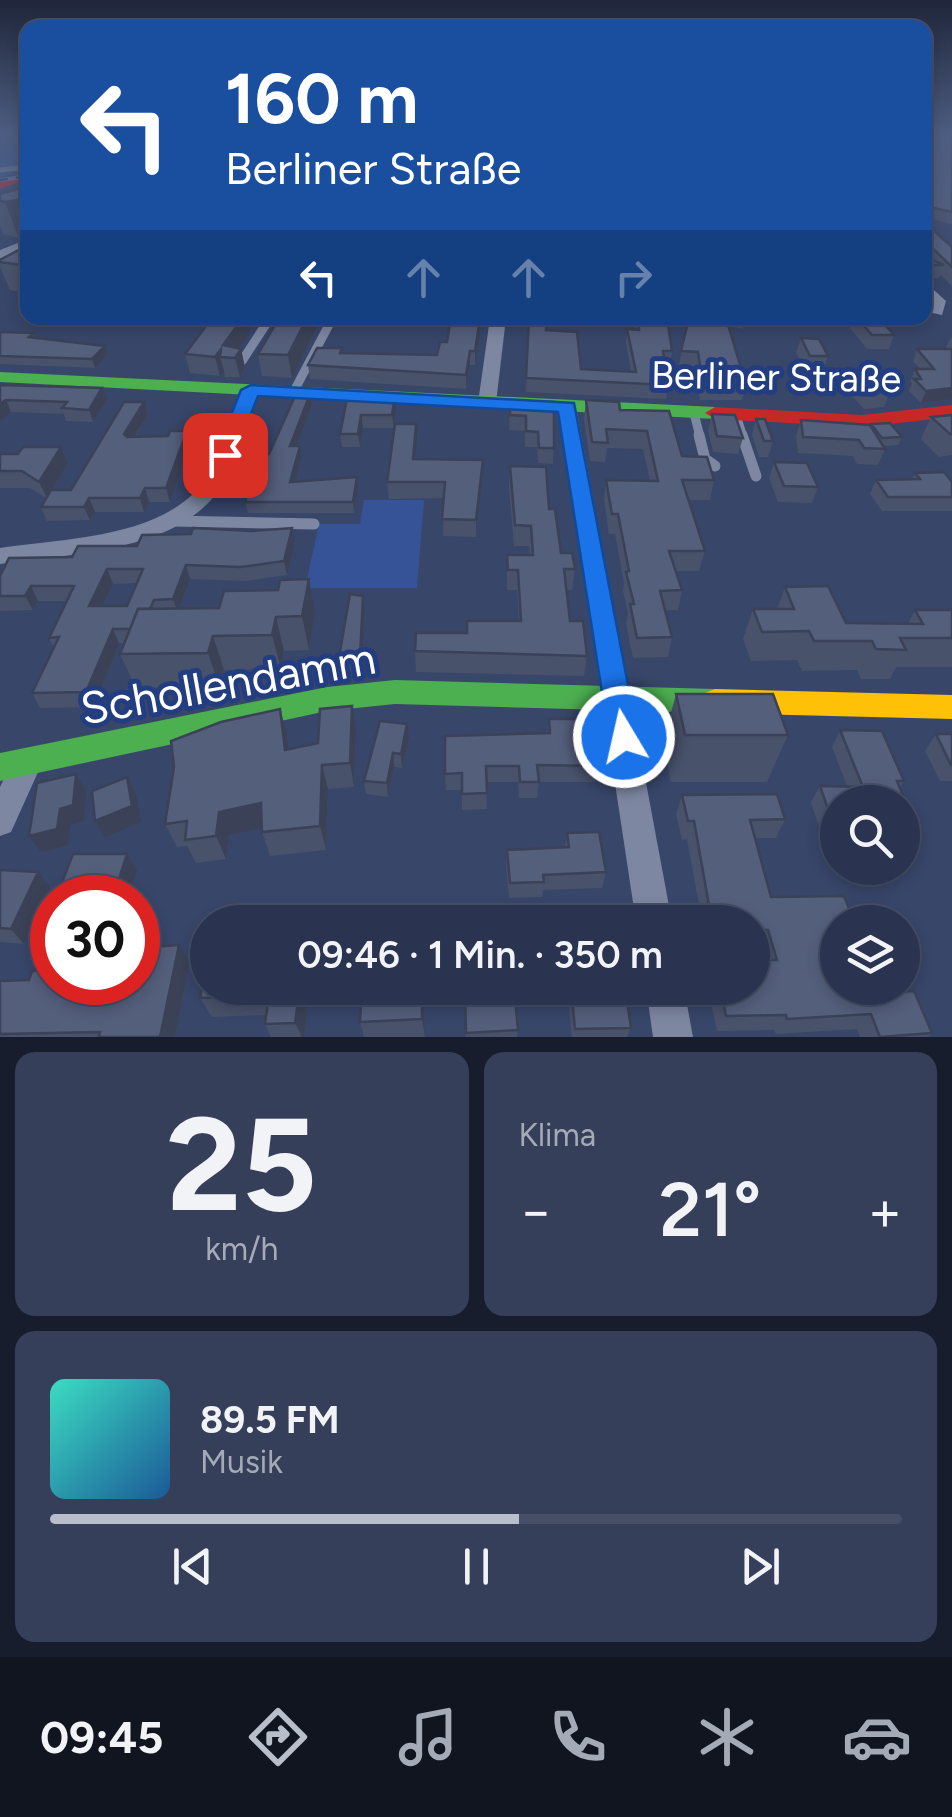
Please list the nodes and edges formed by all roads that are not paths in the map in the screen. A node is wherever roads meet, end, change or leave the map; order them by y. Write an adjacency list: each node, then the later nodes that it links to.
1 (932, 294): 2 (street)
2 (936, 312)
3 (265, 325): 6 (lane)
4 (329, 325): 9 (lane)
5 (496, 325): 10 (street)
6 (242, 361)
7 (0, 377): 8 (street, Berliner Straße)
8 (251, 390): 9 (street, Berliner Straße); 17 (street)
9 (293, 393): 10 (street, Berliner Straße)
10 (487, 403): 11 (street, Berliner Straße)
11 (567, 407): 13 (street, Berliner Straße); 20 (street)
12 (952, 411): 14 (street, Berliner Straße)
13 (694, 413): 14 (street, Berliner Straße); 15 (lane)
14 (736, 415): 16 (lane)
15 (715, 466)
16 (756, 476)
17 (168, 521): 18 (lane); 19 (street)
18 (314, 524)
19 (0, 556)
20 (618, 700): 21 (street, Schollendamm); 22 (street, Schollendamm); 24 (street)
21 (952, 707)
22 (14, 764): 23 (street)
23 (0, 822)
24 (651, 905)
25 (667, 1005): 26 (street)
26 (673, 1037)

